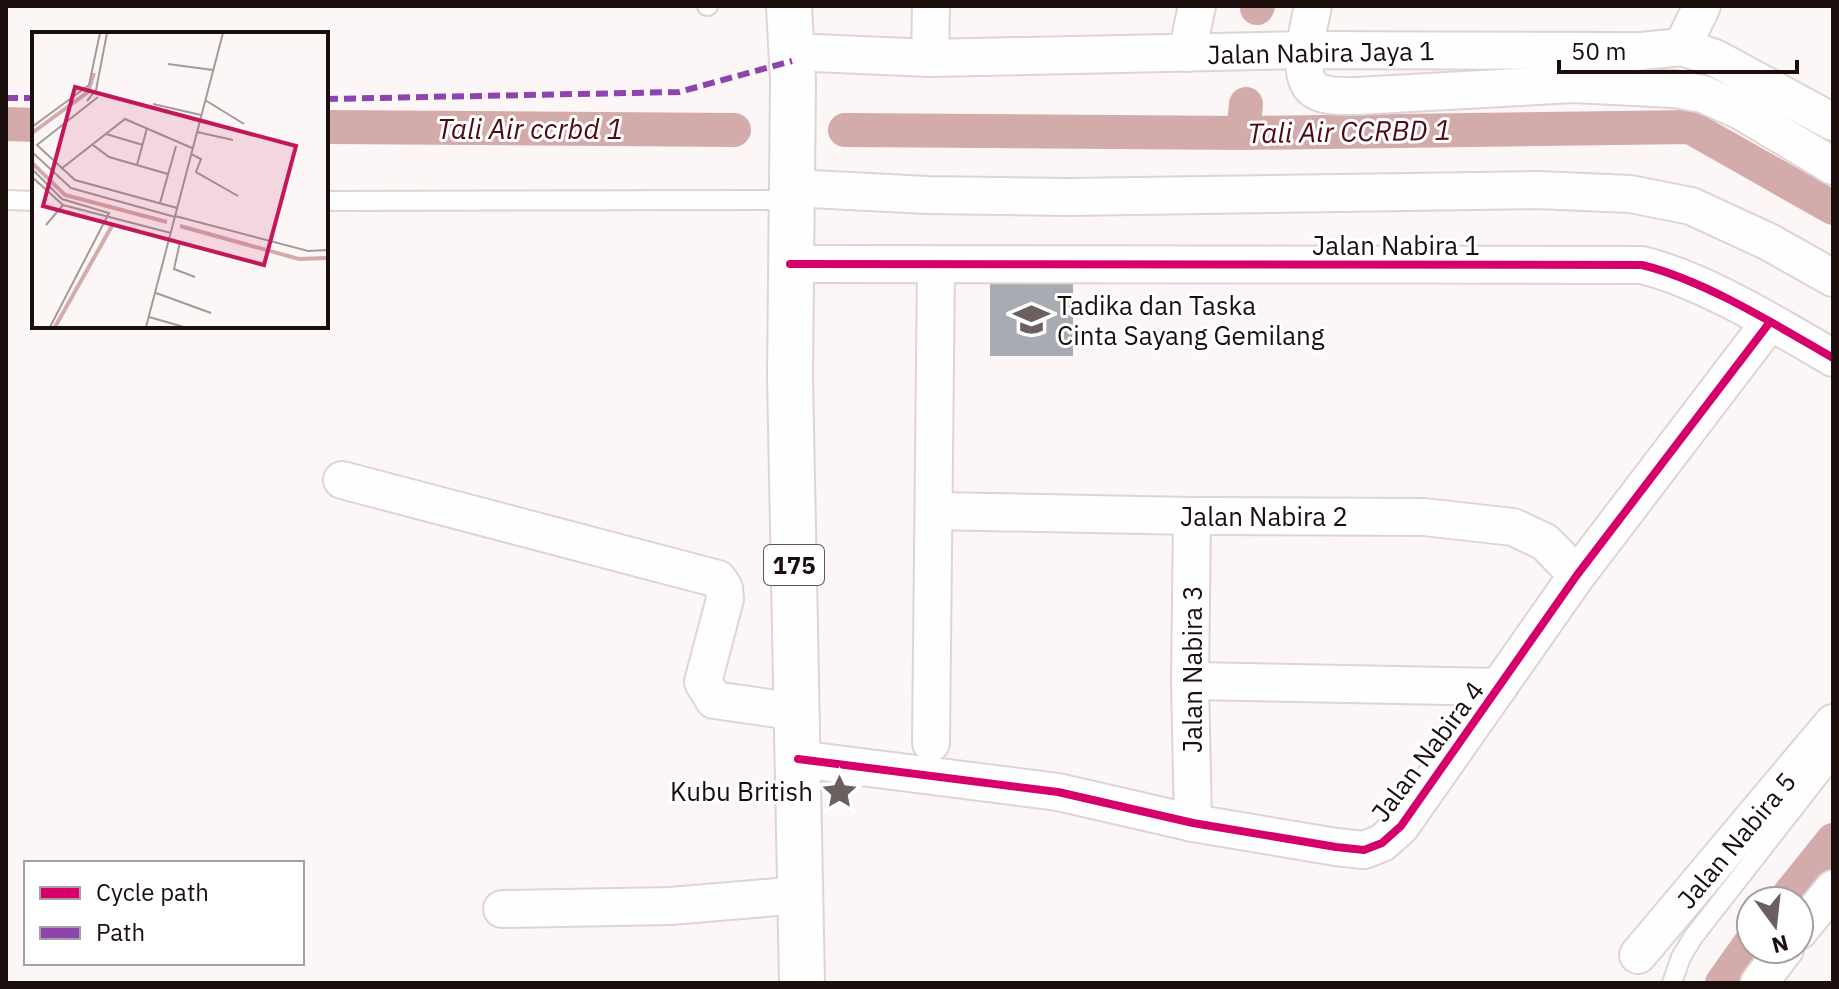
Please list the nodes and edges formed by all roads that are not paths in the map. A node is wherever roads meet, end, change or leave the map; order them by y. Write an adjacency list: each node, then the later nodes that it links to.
1 (789, 6): 10 (main road, 175)
2 (931, 6): 9 (street)
3 (1197, 6): 8 (street)
4 (1313, 6): 7 (street)
5 (1702, 6): 6 (street)
6 (1682, 47): 7 (street, Jalan Nabira Jaya 1); 11 (street, Jalan Nabira Jaya 1)
7 (1305, 50): 8 (street, Jalan Nabira Jaya 1); 12 (street)
8 (1187, 53): 9 (street, Jalan Nabira Jaya 1)
9 (930, 58): 10 (street, Jalan Nabira Jaya 1)
10 (792, 66): 13 (main road, 175)
11 (1833, 122)
12 (1833, 166)
13 (791, 178): 16 (lane); 17 (main road, 175); 19 (street)
14 (6, 200): 15 (lane)
15 (32, 201)
16 (328, 201)
17 (790, 264): 18 (street, Jalan Nabira 1); 28 (main road, 175)
18 (936, 265): 20 (street, Jalan Nabira 1); 23 (street)
19 (1833, 278)
20 (1770, 322): 21 (street, Jalan Nabira 1); 25 (street, Jalan Nabira 4)
21 (1833, 358)
22 (342, 480): 28 (street)
23 (934, 511): 24 (street, Jalan Nabira 2); 30 (street)
24 (1192, 516): 25 (street, Jalan Nabira 2); 26 (street, Jalan Nabira 3)
25 (1577, 575): 27 (street, Jalan Nabira 4)
26 (1190, 681): 27 (street); 33 (street, Jalan Nabira 3)
27 (1499, 687): 33 (street, Jalan Nabira 4)
28 (798, 712): 32 (main road, 175)
29 (1833, 723): 38 (street, Jalan Nabira 5)
30 (931, 743)
31 (1833, 758): 41 (lane)
32 (798, 759): 33 (street, Jalan Nabira 4); 35 (main road, 175)
33 (1193, 823)
34 (1833, 889): 37 (street)
35 (801, 895): 36 (street); 40 (main road, 175)
36 (502, 909)
37 (1815, 911)
38 (1638, 955)
39 (1773, 965): 42 (street)
40 (802, 983)
41 (1672, 983)
42 (1759, 983)

